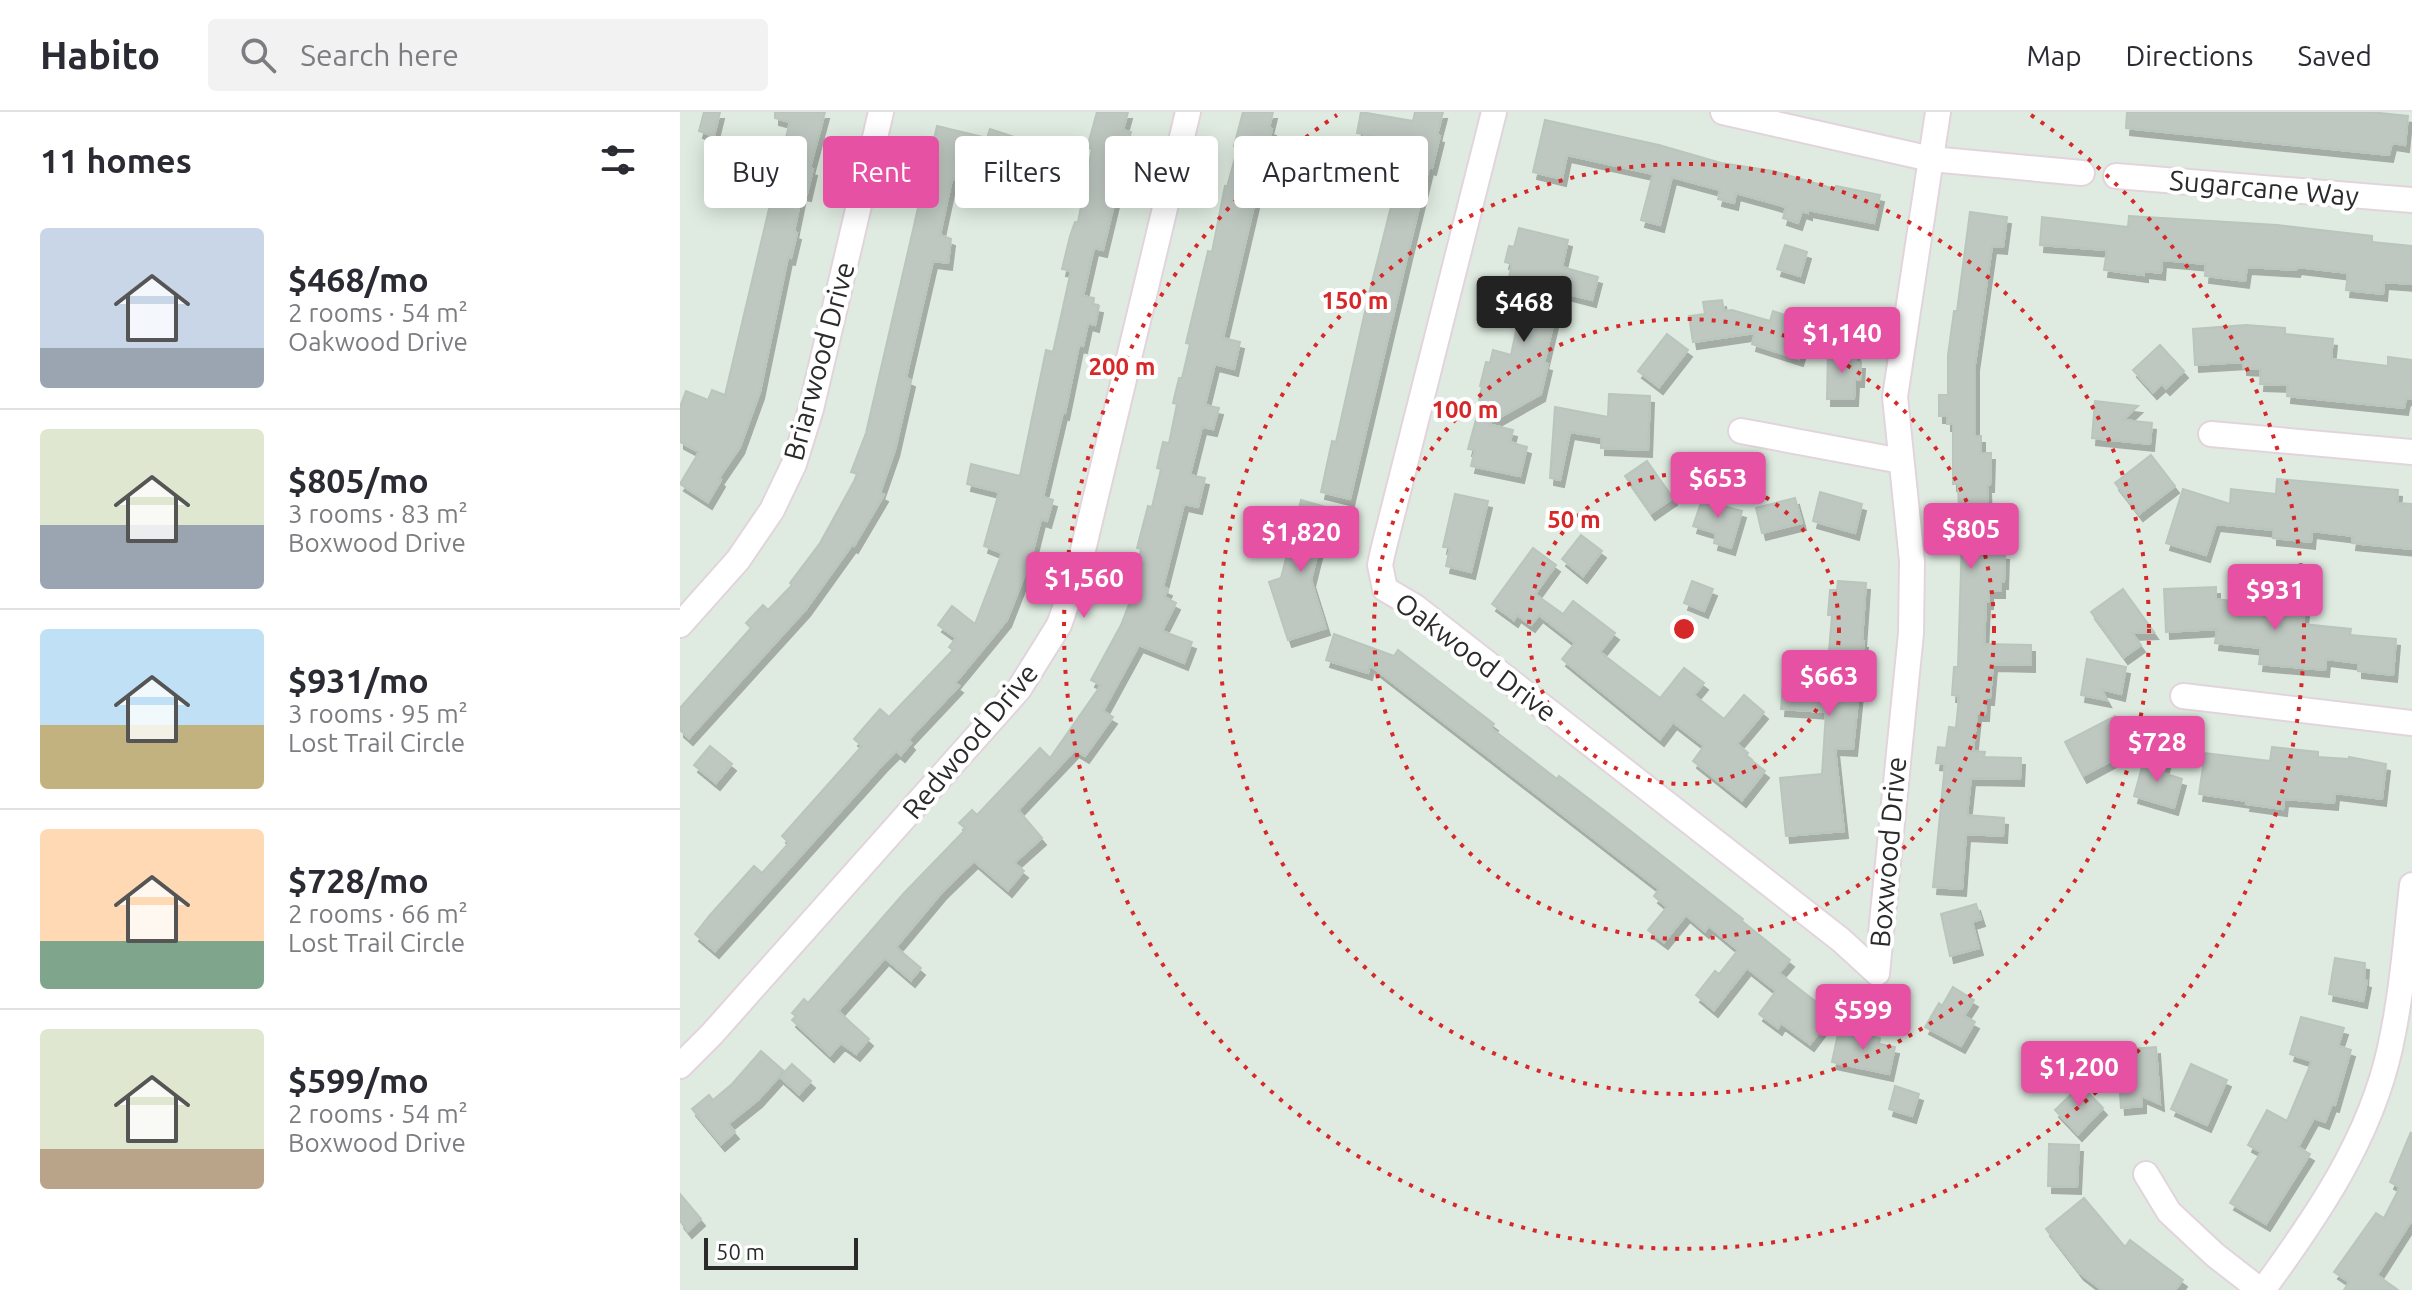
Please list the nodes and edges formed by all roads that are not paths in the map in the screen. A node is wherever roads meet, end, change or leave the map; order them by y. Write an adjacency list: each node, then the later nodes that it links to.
1 (881, 112): 14 (street, Briarwood Drive)
2 (1188, 112): 19 (street, Redwood Drive)
3 (1494, 112): 18 (street, Oakwood Drive)
4 (1723, 112): 6 (street)
5 (1938, 112): 6 (street, Boxwood Drive)
6 (1931, 159): 7 (street); 13 (street, Boxwood Drive)
7 (2082, 173)
8 (2116, 176): 9 (street, Sugarcane Way)
9 (2412, 200)
10 (1741, 431): 13 (street)
11 (2211, 434): 12 (street)
12 (2412, 452)
13 (1901, 461): 18 (street, Boxwood Drive)
14 (680, 625)
15 (2183, 696): 16 (street)
16 (2412, 723)
17 (2412, 885): 21 (street)
18 (1877, 973)
19 (680, 1066)
20 (2146, 1174): 21 (street)
21 (2262, 1290)

